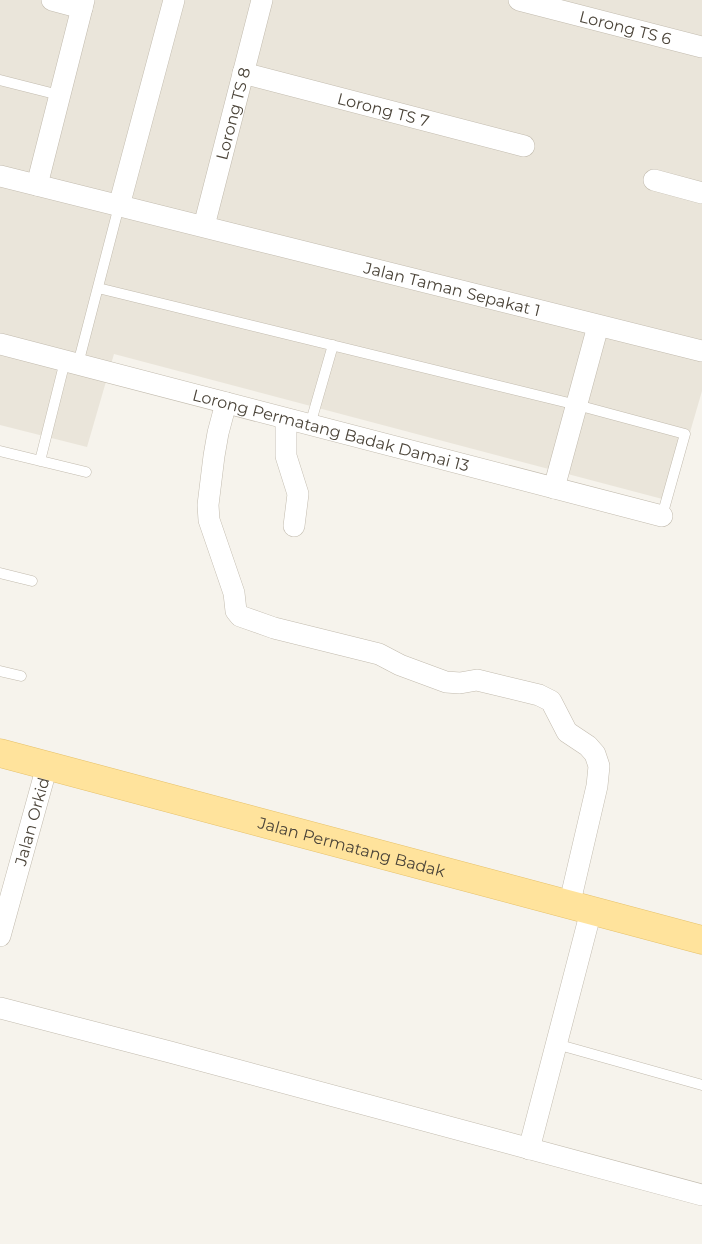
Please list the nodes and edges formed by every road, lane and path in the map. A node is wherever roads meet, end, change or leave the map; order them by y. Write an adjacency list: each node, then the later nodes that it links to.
1 (52, 0): 5 (street)
2 (174, 0): 15 (street)
3 (262, 0): 7 (street, Lorong TS 8)
4 (519, 0): 6 (street, Lorong TS 6)
5 (83, 4): 9 (street)
6 (702, 47)
7 (243, 73): 10 (street, Lorong TS 7); 16 (street, Lorong TS 8)
8 (0, 80): 9 (lane)
9 (59, 95): 13 (street)
10 (524, 146)
11 (0, 176): 13 (street)
12 (654, 180): 14 (street)
13 (37, 185): 15 (street)
14 (702, 193)
15 (119, 206): 16 (street); 17 (lane)
16 (204, 226): 18 (street, Jalan Taman Sepakat 1)
17 (98, 288): 20 (lane); 22 (lane)
18 (598, 326): 21 (street, Jalan Taman Sepakat 1); 24 (street)
19 (0, 344): 22 (street, Lorong Permatang Badak Damai 13)
20 (333, 345): 24 (lane); 26 (lane)
21 (702, 351)
22 (72, 363): 23 (street, Lorong Permatang Badak Damai 13); 28 (lane)
23 (226, 403): 25 (street, Lorong Permatang Badak Damai 13); 39 (street)
24 (577, 405): 30 (street); 31 (lane)
25 (286, 419): 26 (street, Lorong Permatang Badak Damai 13); 32 (street)
26 (310, 425): 30 (street, Lorong Permatang Badak Damai 13)
27 (0, 451): 28 (lane)
28 (40, 461): 29 (lane)
29 (86, 472)
30 (554, 488): 31 (street, Lorong Permatang Badak Damai 13)
31 (662, 516)
32 (294, 526)
33 (0, 573): 34 (lane)
34 (32, 581)
35 (0, 670): 36 (lane)
36 (21, 676)
37 (0, 753): 38 (main road, Jalan Permatang Badak)
38 (47, 766): 39 (main road, Jalan Permatang Badak); 40 (street, Jalan Orkid)
39 (580, 908): 41 (main road, Jalan Permatang Badak); 43 (street)
40 (0, 936)
41 (702, 940)
42 (0, 1008): 45 (street)
43 (556, 1044): 44 (lane); 45 (street)
44 (702, 1085)
45 (529, 1149): 46 (street)
46 (702, 1195)

